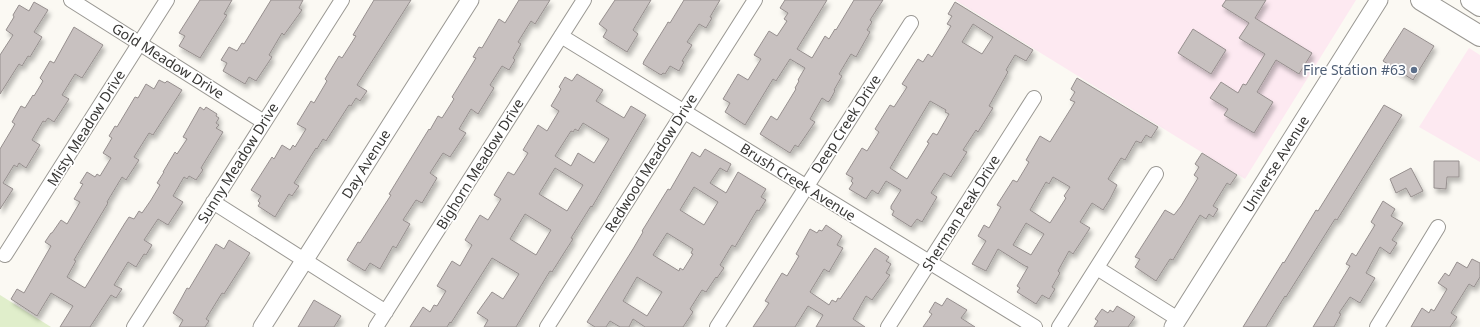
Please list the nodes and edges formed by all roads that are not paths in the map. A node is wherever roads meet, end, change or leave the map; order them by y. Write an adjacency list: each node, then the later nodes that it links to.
1 (71, 0): 14 (street, Gold Meadow Drive)
2 (167, 0): 14 (street, Misty Meadow Drive)
3 (342, 0): 17 (street, Sunny Meadow Drive)
4 (470, 0): 23 (street, Day Avenue)
5 (584, 0): 12 (street, Bighorn Meadow Drive)
6 (755, 0): 16 (street, Redwood Meadow Drive)
7 (1379, 0): 27 (street, Universe Avenue)
8 (1421, 0): 13 (main road)
9 (1471, 0): 10 (main road)
10 (1480, 6)
11 (911, 23): 19 (street, Deep Creek Drive)
12 (561, 36): 16 (street, Brush Creek Avenue); 26 (street, Bighorn Meadow Drive)
13 (1480, 36)
14 (140, 44): 17 (street, Gold Meadow Drive); 22 (street, Misty Meadow Drive)
15 (1034, 98): 24 (street, Sherman Peak Drive)
16 (684, 111): 19 (street, Brush Creek Avenue); 31 (street, Redwood Meadow Drive)
17 (264, 122): 20 (street, Sunny Meadow Drive)
18 (1156, 174): 25 (street)
19 (807, 187): 24 (street, Brush Creek Avenue); 32 (street, Deep Creek Drive)
20 (213, 202): 23 (street); 28 (street, Sunny Meadow Drive)
21 (1438, 228): 36 (street)
22 (5, 255)
23 (304, 261): 26 (street); 29 (street, Day Avenue)
24 (930, 262): 33 (street, Sherman Peak Drive); 34 (street, Brush Creek Avenue)
25 (1096, 268): 27 (street); 35 (street)
26 (386, 312): 30 (street, Bighorn Meadow Drive)
27 (1175, 323)
28 (134, 327)
29 (262, 327)
30 (376, 327)
31 (547, 327)
32 (717, 327)
33 (888, 327)
34 (1035, 327)
35 (1059, 327)
36 (1377, 327)

